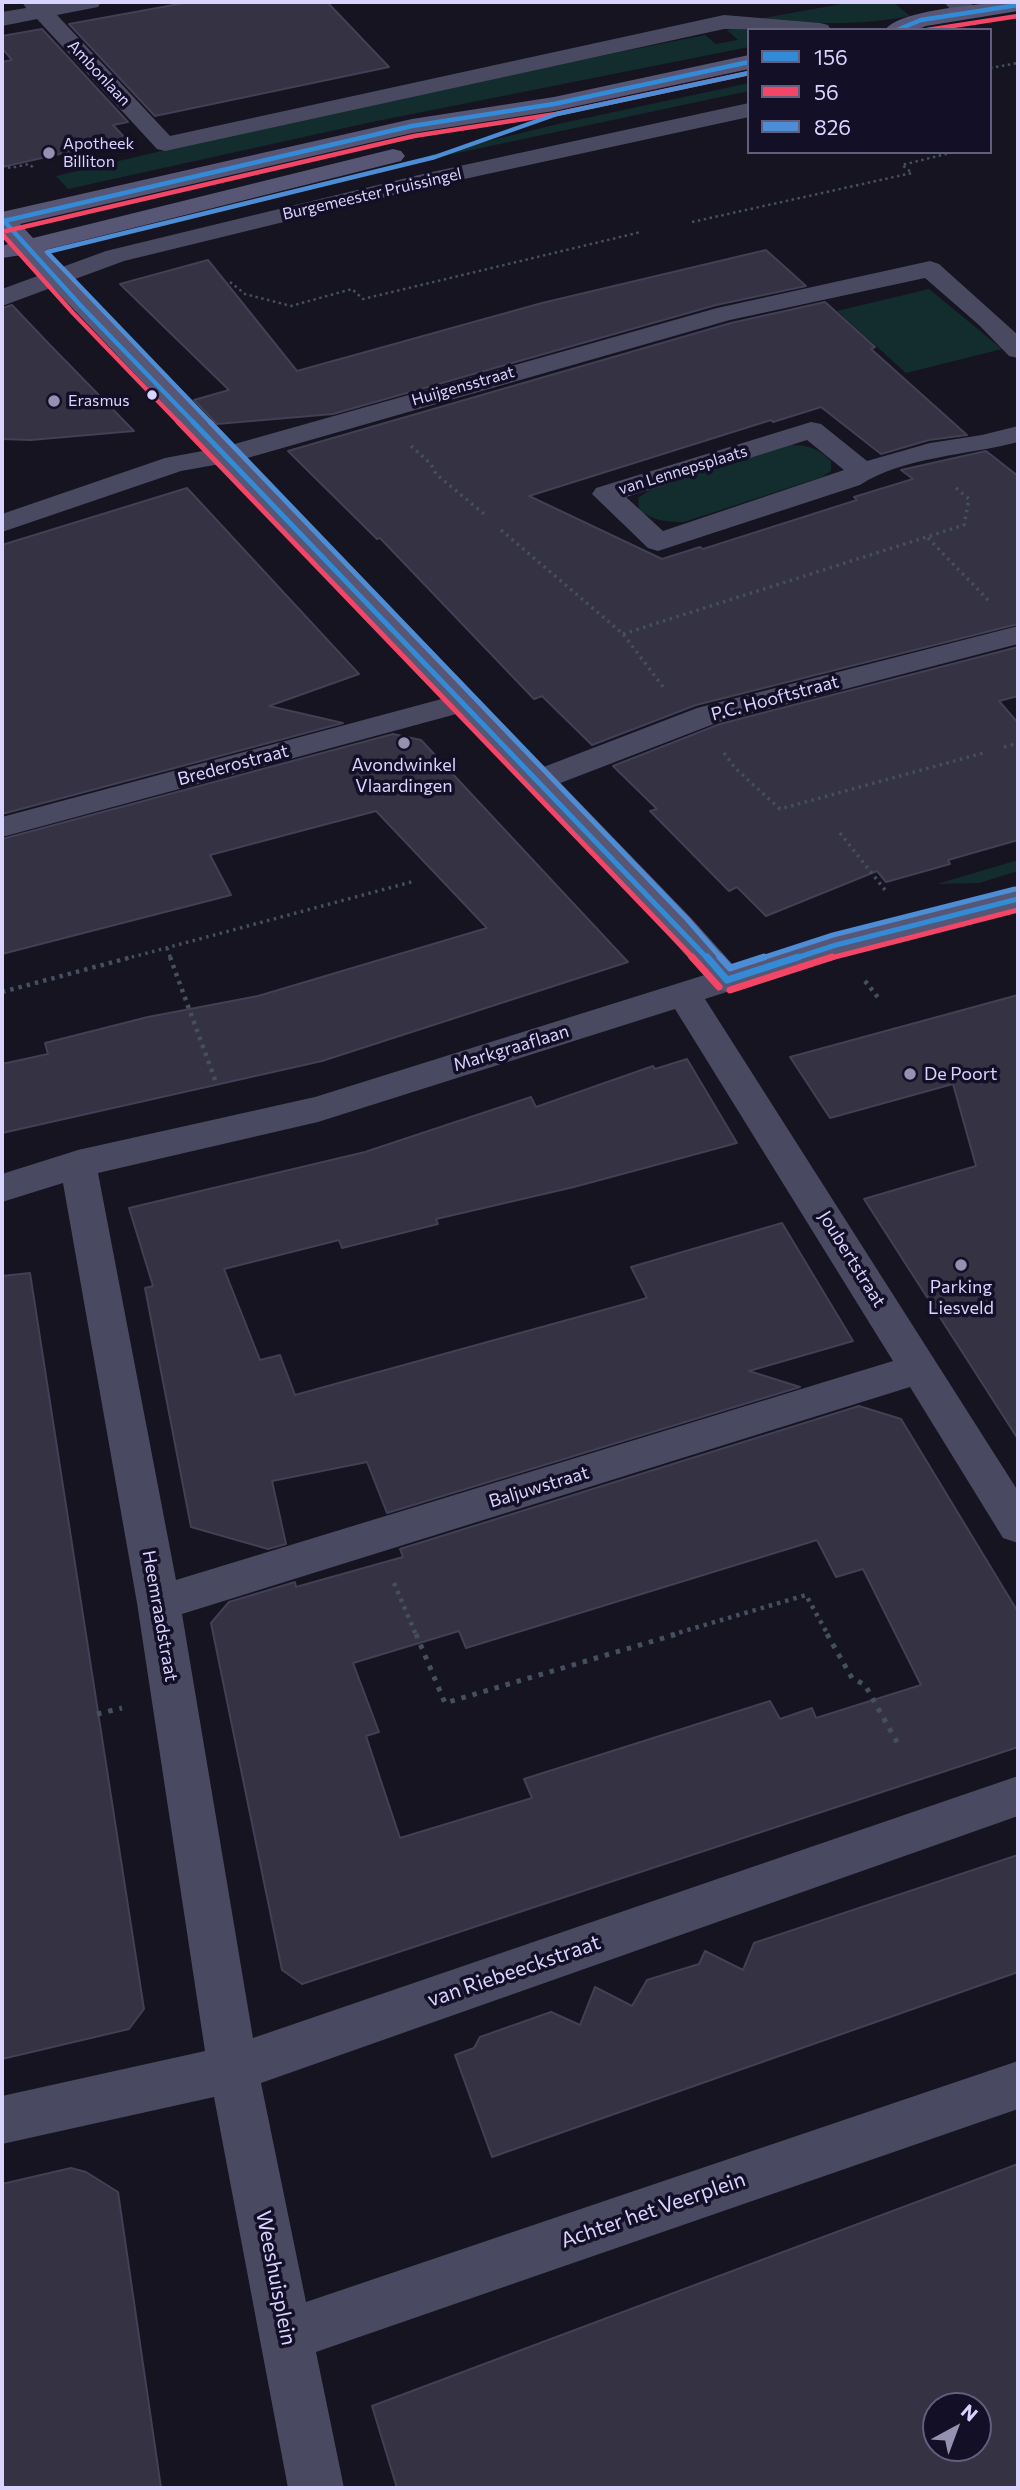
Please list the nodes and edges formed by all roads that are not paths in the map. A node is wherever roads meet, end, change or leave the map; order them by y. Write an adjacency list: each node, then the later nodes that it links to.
1 (90, 2): 3 (street)
2 (699, 2): 7 (street)
3 (37, 6): 6 (street); 7 (street, Ambonlaan)
4 (967, 14): 5 (street); 9 (street)
5 (1014, 15)
6 (2, 19)
7 (724, 22): 8 (street)
8 (796, 28)
9 (901, 28)
10 (747, 62): 11 (street, Burgemeester Pruissingel)
11 (554, 104): 13 (street, Burgemeester Pruissingel); 14 (street, Burgemeester Pruissingel)
12 (747, 110): 16 (street, Burgemeester Pruissingel)
13 (2, 220): 14 (street)
14 (27, 246): 15 (street, Burgemeester Pruissingel); 16 (street)
15 (2, 253)
16 (55, 277): 17 (street, Burgemeester Pruissingel); 20 (street)
17 (2, 298)
18 (1018, 349): 20 (street, Huijgensstraat)
19 (1018, 434): 21 (street, van Lennepsplaats)
20 (227, 455): 22 (street, Huijgensstraat); 24 (street)
21 (862, 471): 21 (street, van Lennepsplaats)
22 (2, 523)
23 (1016, 635): 25 (street, P.C. Hooftstraat)
24 (464, 702): 25 (street); 26 (street, Brederostraat)
25 (538, 779): 28 (street)
26 (2, 827)
27 (1018, 899): 28 (street, Markgraaflaan)
28 (727, 980): 29 (street, Markgraaflaan)
29 (683, 993): 30 (street, Markgraaflaan); 32 (street, Joubertstraat)
30 (78, 1164): 31 (street, Markgraaflaan); 34 (street, Heemraadstraat)
31 (2, 1188)
32 (919, 1369): 33 (street, Joubertstraat); 34 (street, Baljuwstraat)
33 (1018, 1526)
34 (159, 1603): 36 (street, Heemraadstraat)
35 (1018, 1796): 36 (street, van Riebeeckstraat)
36 (233, 2069): 38 (street, van Riebeeckstraat); 39 (street, Weeshuisplein)
37 (1018, 2085): 39 (street, Achter het Veerplein)
38 (2, 2120)
39 (288, 2335): 40 (street, Weeshuisplein)
40 (316, 2488)

